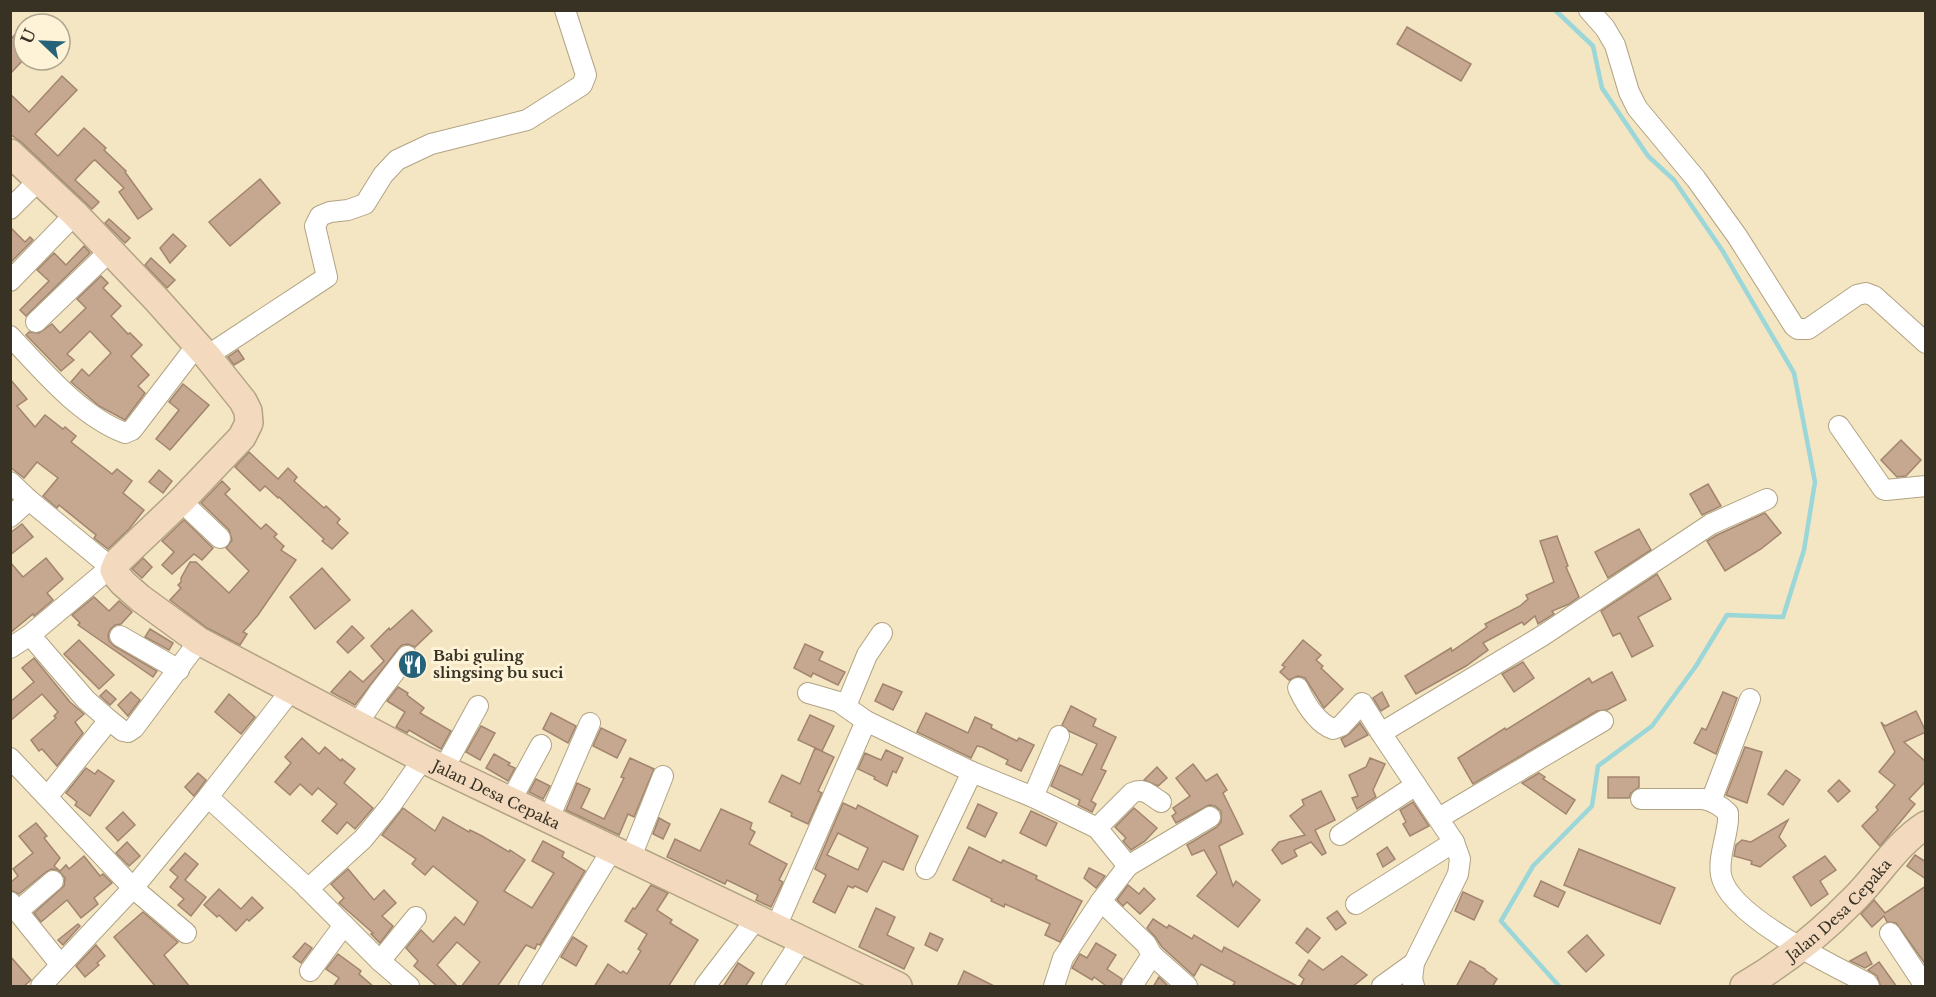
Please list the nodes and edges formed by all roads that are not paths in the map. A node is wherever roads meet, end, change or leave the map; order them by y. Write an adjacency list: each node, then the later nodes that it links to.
1 (565, 10): 12 (street)
2 (1589, 10): 11 (street)
3 (10, 153): 4 (street)
4 (38, 181): 5 (street); 6 (street)
5 (10, 210)
6 (75, 214): 7 (street); 8 (street)
7 (110, 250): 9 (street); 12 (street)
8 (10, 281)
9 (36, 322)
10 (10, 336): 12 (street)
11 (1926, 343)
12 (202, 351): 18 (street)
13 (1839, 426): 15 (street)
14 (10, 482): 17 (street)
15 (1926, 486)
16 (1767, 499): 40 (street)
17 (29, 500): 19 (street); 21 (street)
18 (181, 501): 20 (street); 21 (street)
19 (10, 517)
20 (220, 538)
21 (112, 568): 23 (street); 25 (street, Jalan Desa Cepaka)
22 (882, 633): 34 (street)
23 (30, 635): 26 (street); 35 (street)
24 (120, 636): 28 (street)
25 (199, 641): 28 (street); 29 (street, Jalan Desa Cepaka)
26 (10, 648)
27 (407, 656): 39 (street)
28 (179, 670): 35 (street)
29 (292, 688): 39 (street, Jalan Desa Cepaka); 49 (street)
30 (1298, 688): 40 (street)
31 (808, 693): 34 (street)
32 (1750, 699): 53 (street)
33 (478, 706): 44 (street)
34 (846, 706): 36 (street)
35 (109, 720): 48 (street)
36 (866, 721): 45 (street); 72 (street)
37 (1603, 721): 57 (street)
38 (590, 723): 56 (street)
39 (357, 724): 44 (street, Jalan Desa Cepaka)
40 (1382, 734): 47 (street)
41 (1059, 736): 50 (street)
42 (541, 745): 52 (street)
43 (10, 758): 48 (street)
44 (434, 763): 52 (street, Jalan Desa Cepaka); 67 (street)
45 (972, 772): 50 (street); 64 (street)
46 (663, 776): 62 (street)
47 (1416, 785): 57 (street); 60 (street)
48 (48, 796): 66 (street)
49 (208, 797): 66 (street); 67 (street)
50 (1033, 797): 59 (street)
51 (1641, 799): 53 (street)
52 (511, 800): 56 (street, Jalan Desa Cepaka)
53 (1711, 801): 77 (street)
54 (1161, 802): 59 (street)
55 (1210, 817): 63 (street)
56 (549, 818): 62 (street, Jalan Desa Cepaka)
57 (1438, 818): 61 (street)
58 (1926, 825): 77 (street, Jalan Desa Cepaka)
59 (1097, 828): 63 (street)
60 (1340, 835)
61 (1454, 842): 69 (street); 80 (street)
62 (622, 853): 72 (street, Jalan Desa Cepaka); 83 (street)
63 (1128, 866): 68 (street)
64 (926, 868)
65 (53, 881): 70 (street)
66 (133, 888): 74 (street); 81 (street)
67 (308, 889): 73 (street)
68 (1101, 901): 78 (street); 90 (street)
69 (1356, 904)
70 (14, 906): 81 (street)
71 (416, 917): 79 (street)
72 (766, 923): 76 (street, Jalan Desa Cepaka); 87 (street)
73 (344, 925): 79 (street); 82 (street)
74 (186, 933)
75 (1890, 933): 96 (street)
76 (802, 940): 88 (street); 89 (street, Jalan Desa Cepaka)
77 (1801, 947): 94 (street, Jalan Desa Cepaka); 95 (street)
78 (1152, 955): 84 (street); 91 (street)
79 (380, 961): 86 (street)
80 (1414, 963): 92 (street); 93 (street)
81 (60, 964): 85 (street)
82 (310, 971)
83 (533, 985)
84 (1187, 986)
85 (41, 987)
86 (409, 987)
87 (705, 987)
88 (772, 987)
89 (898, 987)
90 (1054, 987)
91 (1132, 987)
92 (1382, 987)
93 (1414, 987)
94 (1744, 987)
95 (1869, 987)
96 (1926, 987)

